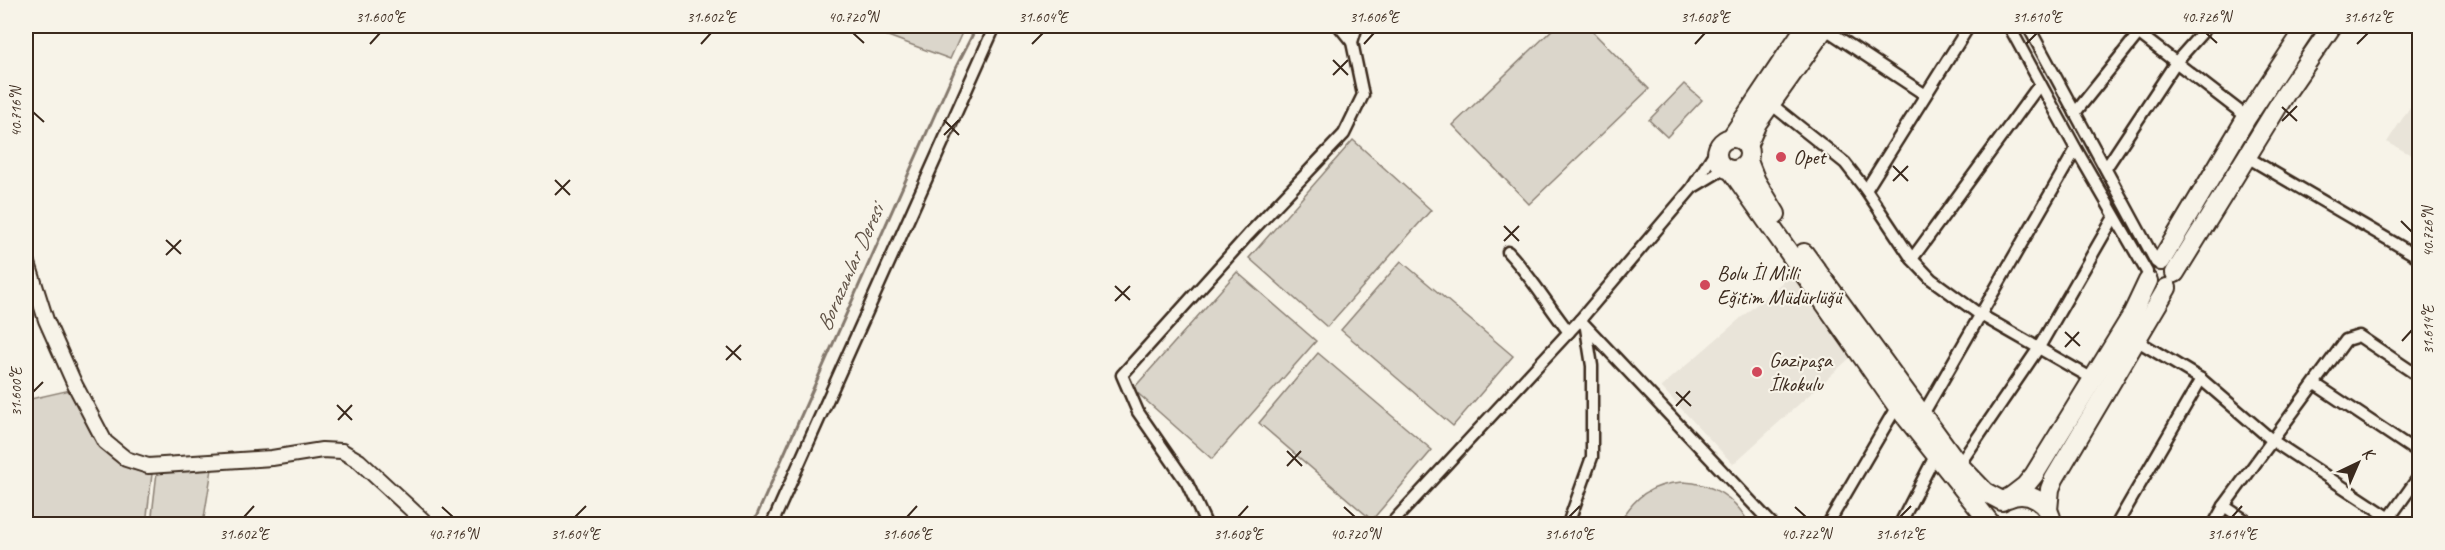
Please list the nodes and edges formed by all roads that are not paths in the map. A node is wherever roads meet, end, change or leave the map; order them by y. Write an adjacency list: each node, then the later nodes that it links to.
1 (996, 26): 55 (street)
2 (1339, 26): 13 (street)
3 (1357, 26): 13 (street)
4 (1819, 26): 16 (street); 17 (main road); 20 (main road)
5 (1969, 26): 16 (street)
6 (2009, 26): 15 (street)
7 (2028, 26): 18 (street)
8 (2129, 26): 12 (street)
9 (2208, 26): 14 (street)
10 (2307, 26): 19 (main road)
11 (2332, 26): 22 (main road)
12 (2139, 33): 14 (street); 18 (street)
13 (1352, 42): 56 (street)
14 (2176, 62): 19 (street); 23 (street)
15 (2040, 84): 21 (street); 31 (street)
16 (1924, 94): 26 (street)
17 (1771, 104): 20 (main road); 26 (street)
18 (2075, 114): 23 (street)
19 (2247, 117): 32 (main road)
20 (1736, 148): 24 (main road); 24 (main road); 25 (street); 43 (main road)
21 (2076, 149): 27 (street); 33 (street)
22 (2247, 157): 30 (street); 32 (main road)
23 (2106, 168): 32 (street)
24 (1728, 169): 25 (street); 42 (main road)
25 (1692, 188): 34 (street)
26 (1866, 190): 31 (street)
27 (2114, 217): 32 (street); 37 (street)
28 (1508, 252): 35 (street)
29 (26, 257): 54 (street)
30 (2420, 258)
31 (1912, 259): 33 (street)
32 (2159, 273): 36 (main road); 40 (main road)
33 (1979, 314): 37 (street); 43 (street)
34 (1583, 324): 35 (street); 58 (street); 59 (street)
35 (1569, 332): 57 (street)
36 (2136, 340): 39 (street); 51 (main road)
37 (2038, 349): 40 (street); 47 (street)
38 (2419, 375): 41 (street)
39 (2201, 379): 44 (street); 62 (street)
40 (2092, 380): 49 (main road)
41 (2314, 384): 44 (street); 45 (street)
42 (1897, 406): 46 (main road); 60 (street)
43 (1922, 416): 47 (main road)
44 (2273, 441): 50 (street); 52 (street)
45 (2420, 453)
46 (1935, 456): 53 (main road); 61 (street)
47 (1959, 465): 49 (main road)
48 (2420, 475): 52 (street)
49 (2007, 498): 51 (main road); 53 (main road)
50 (2224, 506): 63 (street); 64 (street)
51 (2050, 517)
52 (2387, 521): 65 (street)
53 (1990, 524)
54 (428, 525)
55 (772, 525)
56 (1206, 525)
57 (1391, 525)
58 (1568, 525)
59 (1772, 525)
60 (1828, 525)
61 (1900, 525)
62 (2117, 525)
63 (2214, 525)
64 (2251, 525)
65 (2399, 525)

